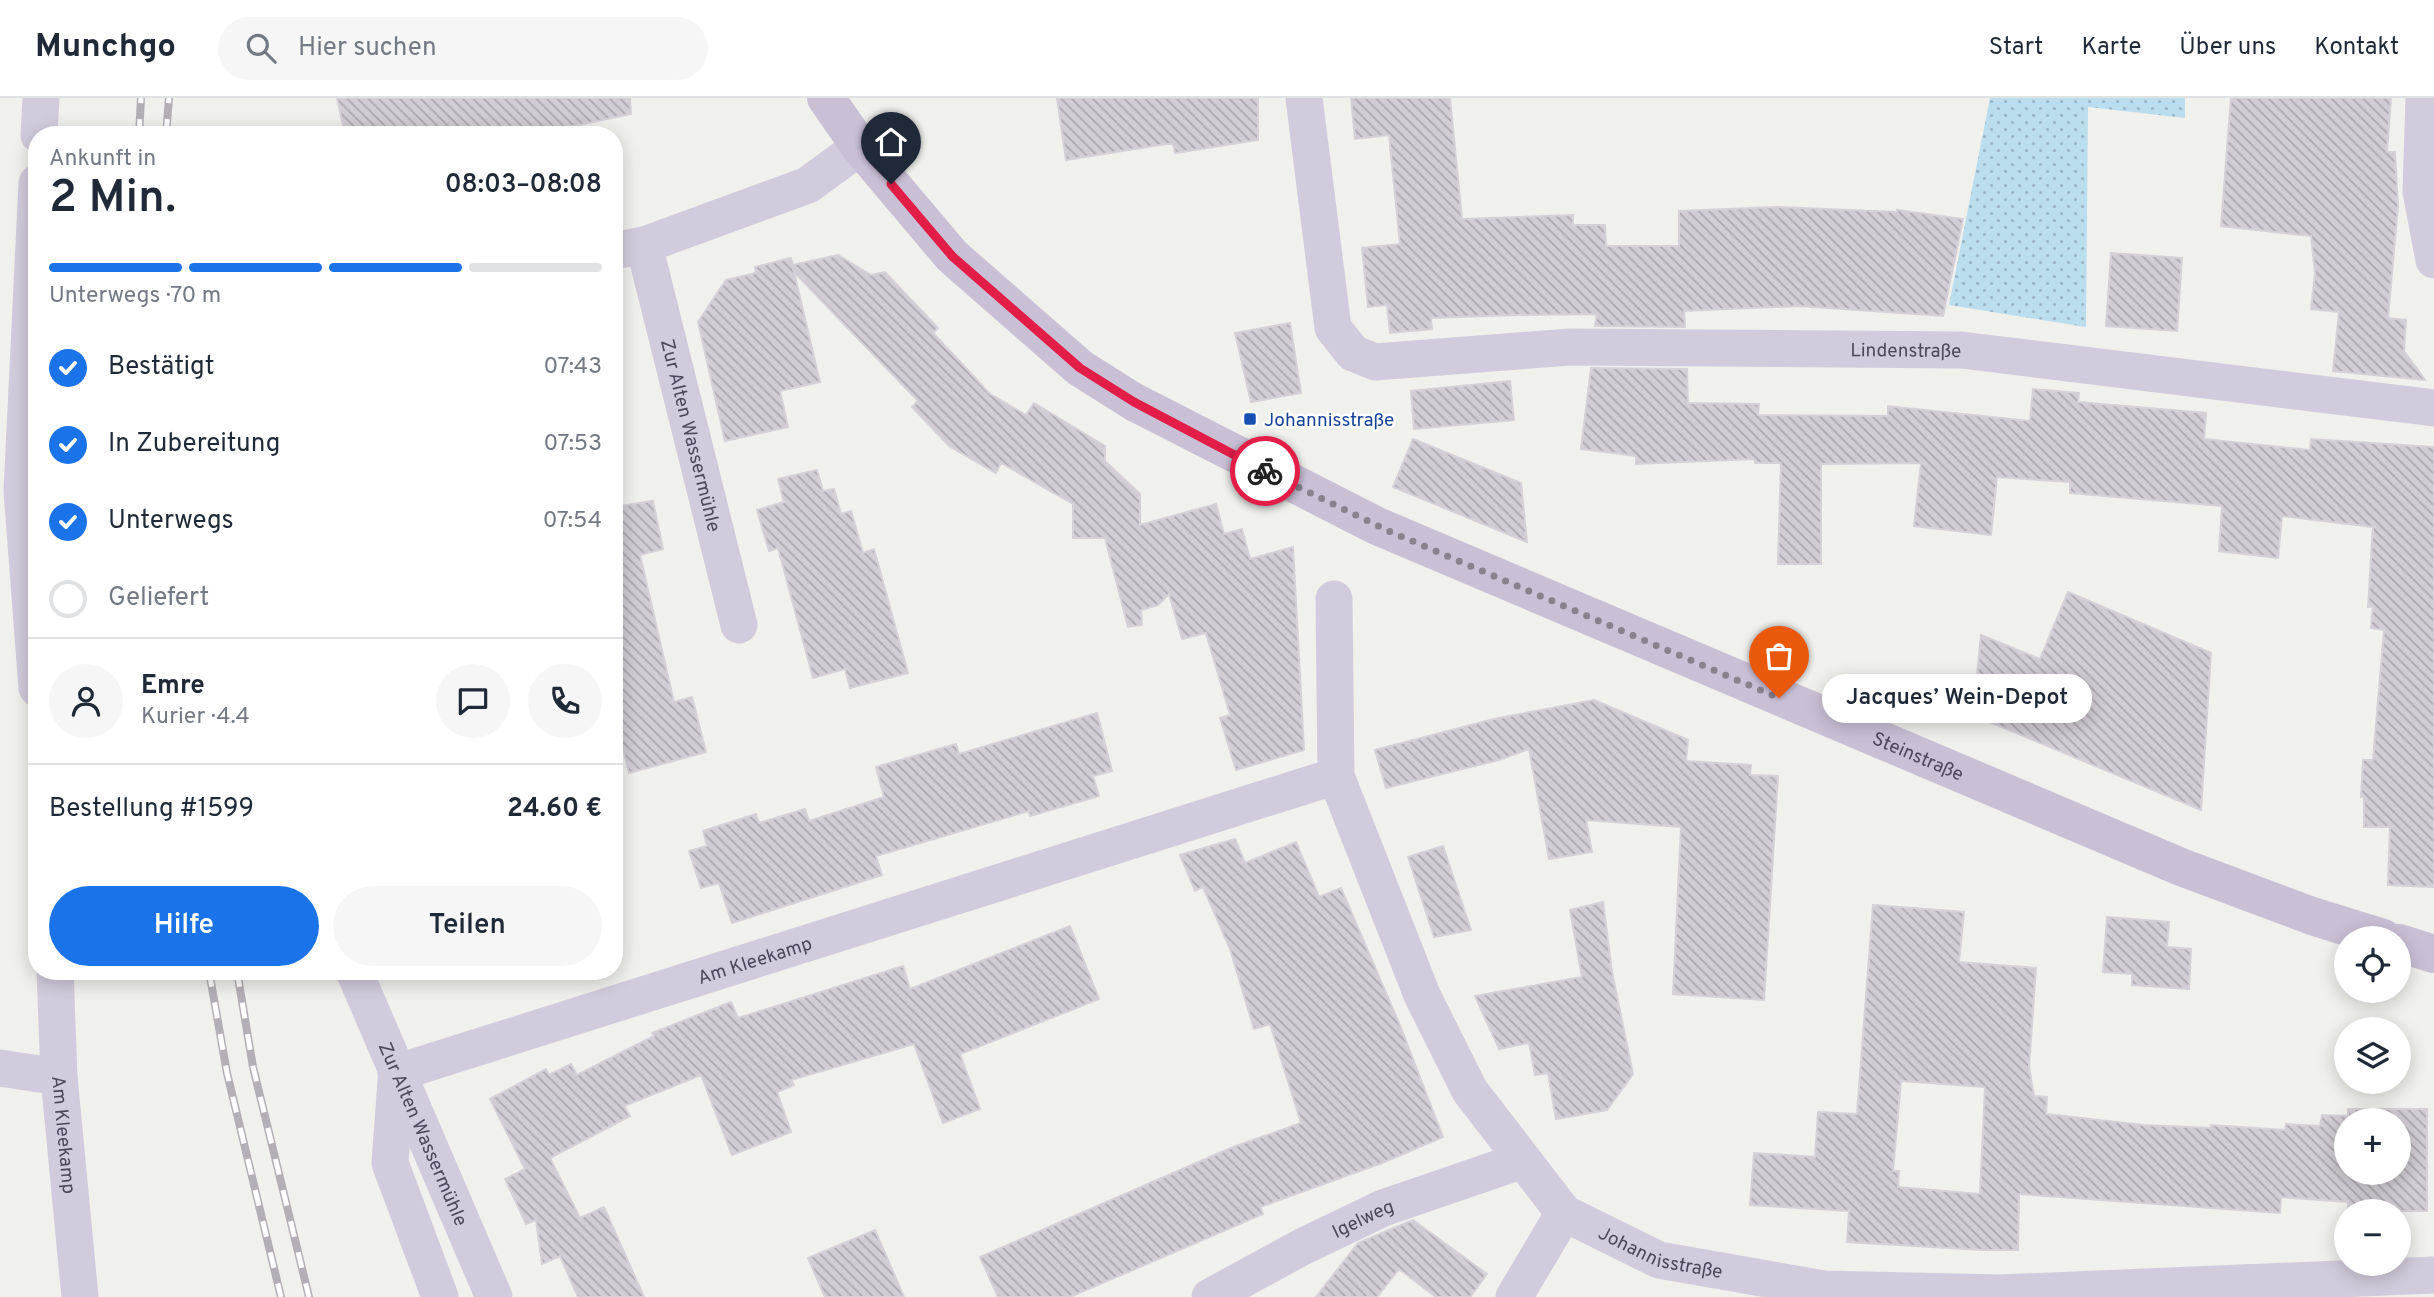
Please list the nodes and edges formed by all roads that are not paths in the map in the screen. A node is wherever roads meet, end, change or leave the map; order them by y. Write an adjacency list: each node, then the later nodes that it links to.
1 (41, 98): 5 (street)
2 (825, 98): 6 (main road, Steinstraße)
3 (1304, 98): 10 (street, Lindenstraße)
4 (2424, 98): 8 (street)
5 (39, 126)
6 (860, 147): 7 (street, Zur Alten Wassermühle); 15 (main road, Steinstraße)
7 (629, 248): 13 (street, Zur Alten Wassermühle)
8 (2434, 260)
9 (28, 368): 11 (street)
10 (2434, 408)
11 (28, 570)
12 (1334, 599): 14 (street, Johannisstraße)
13 (739, 625)
14 (1336, 776): 21 (street, Am Kleekamp); 23 (street, Johannisstraße)
15 (2344, 926)
16 (2411, 947): 17 (main road)
17 (2434, 954)
18 (55, 980): 22 (street, Am Kleekamp)
19 (358, 980): 21 (street, Zur Alten Wassermühle)
20 (0, 1068): 22 (street)
21 (396, 1073): 27 (street); 28 (street, Zur Alten Wassermühle)
22 (60, 1077): 26 (street, Am Kleekamp)
23 (1523, 1160): 24 (street, Johannisstraße); 29 (street, Igelweg)
24 (1564, 1213): 25 (street, Johannisstraße); 30 (street)
25 (2419, 1282)
26 (80, 1297)
27 (440, 1297)
28 (494, 1297)
29 (1210, 1297)
30 (1514, 1297)

